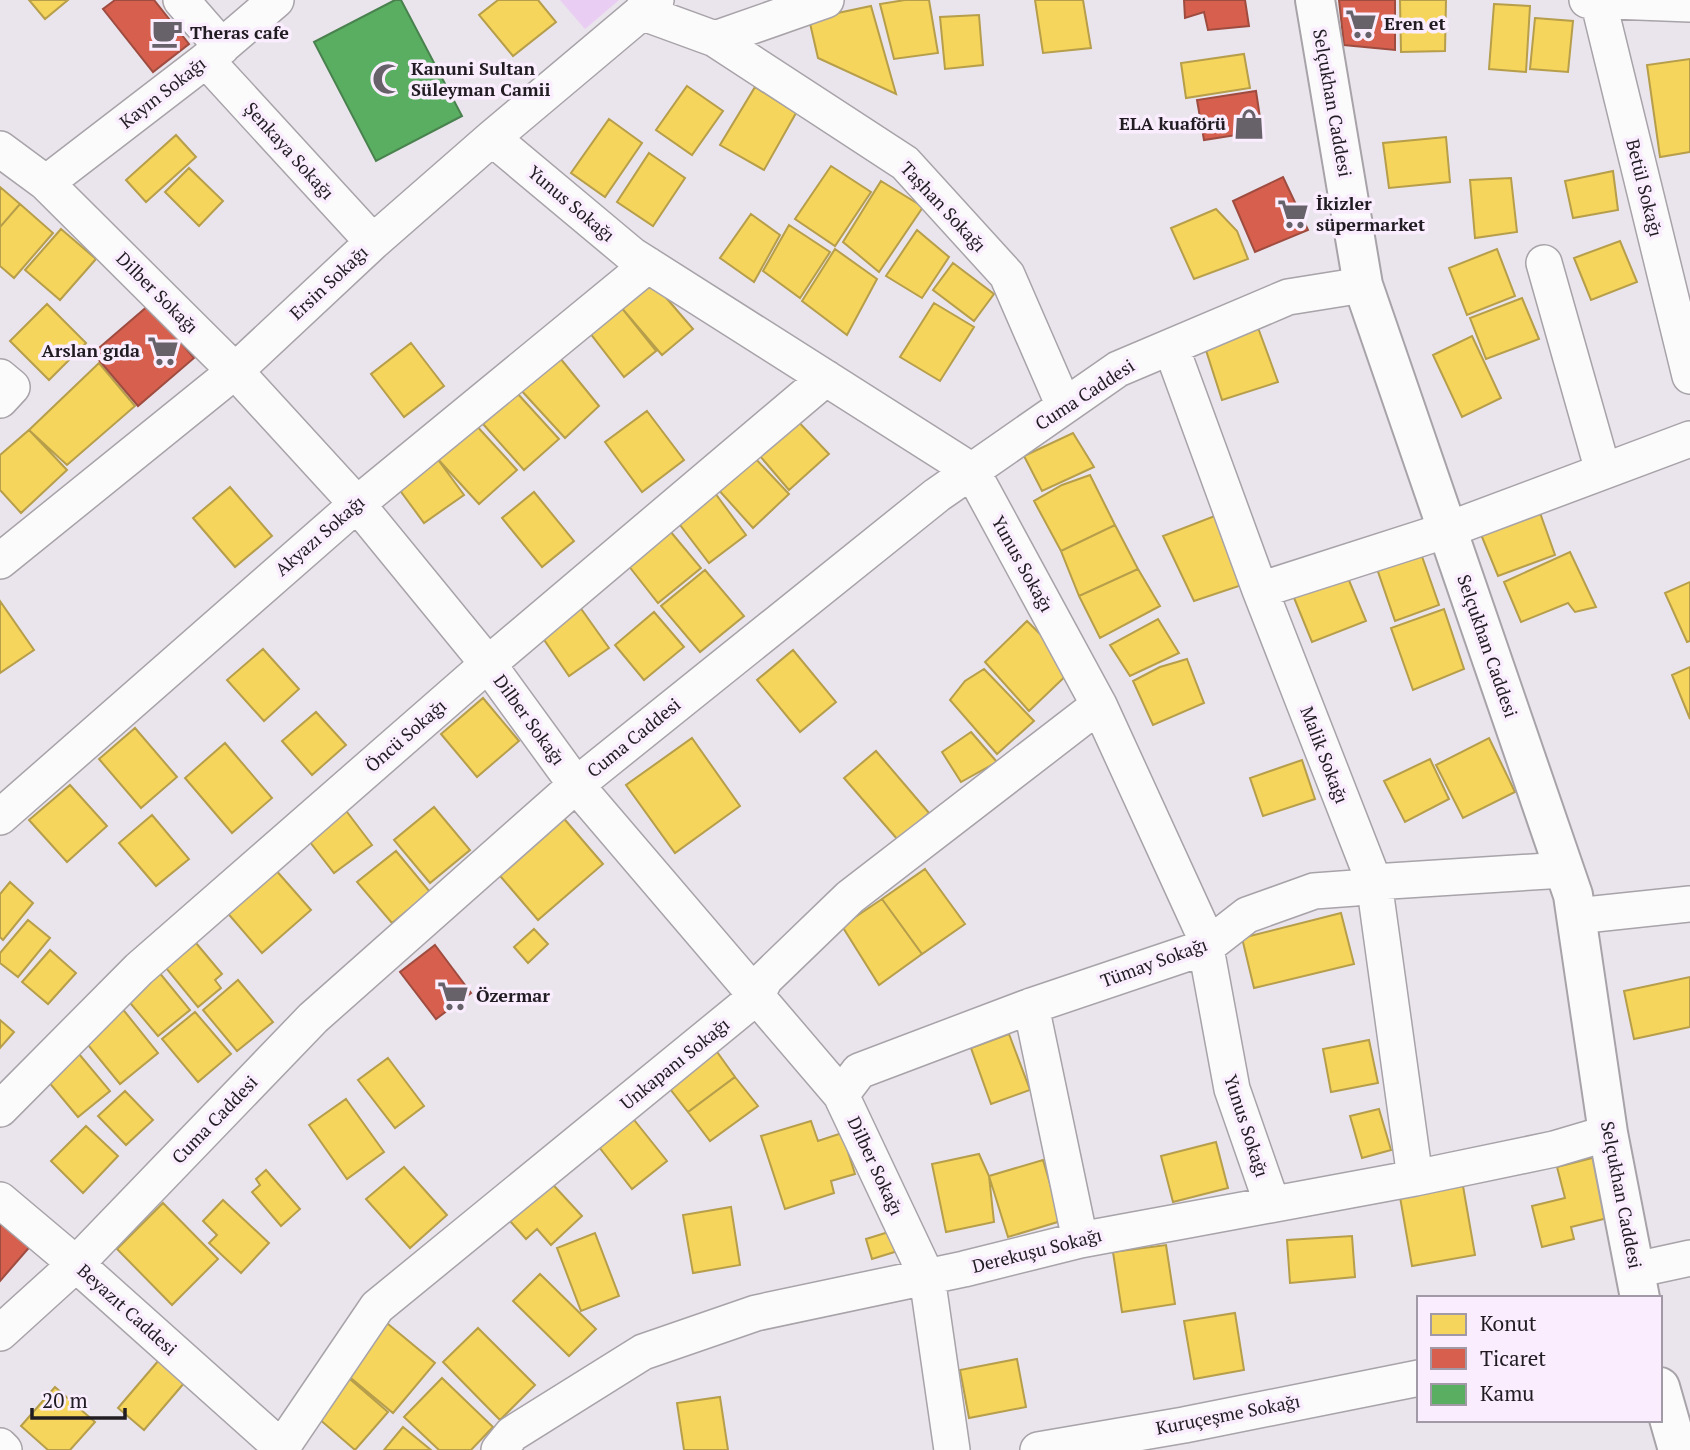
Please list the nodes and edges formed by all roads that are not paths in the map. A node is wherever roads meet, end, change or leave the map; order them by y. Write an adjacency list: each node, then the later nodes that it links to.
1 (181, 0): 9 (street, Şenkaya Sokağı)
2 (276, 0): 9 (street, Kayın Sokağı)
3 (826, 0): 8 (street)
4 (1315, 0): 16 (street, Selçukhan Caddesi)
5 (1594, 0): 6 (street); 19 (street, Betül Sokağı)
6 (1690, 5)
7 (648, 6): 8 (street, Taşhan Sokağı); 10 (street, Ersin Sokağı)
8 (715, 39): 23 (street, Taşhan Sokağı)
9 (214, 54): 12 (street, Kayın Sokağı); 13 (street, Şenkaya Sokağı)
10 (492, 138): 13 (street, Ersin Sokağı); 15 (street, Yunus Sokağı)
11 (0, 149): 12 (street, Dilber Sokağı)
12 (46, 183): 18 (street, Dilber Sokağı)
13 (373, 242): 18 (street, Ersin Sokağı)
14 (1544, 263): 26 (street)
15 (648, 265): 21 (street, Yunus Sokağı); 27 (street, Akyazı Sokağı)
16 (1363, 285): 17 (street, Cuma Caddesi); 28 (street, Selçukhan Caddesi)
17 (1171, 347): 23 (street, Cuma Caddesi); 30 (street, Malik Sokağı)
18 (235, 371): 27 (street, Dilber Sokağı); 29 (street, Ersin Sokağı)
19 (1690, 376)
20 (0, 377): 22 (street)
21 (826, 378): 25 (street, Yunus Sokağı); 31 (street, Öncü Sokağı)
22 (0, 400)
23 (1064, 407): 25 (street, Cuma Caddesi)
24 (1690, 439): 26 (street)
25 (972, 471): 32 (street, Yunus Sokağı); 33 (street, Cuma Caddesi)
26 (1603, 471): 28 (street)
27 (357, 504): 31 (street, Dilber Sokağı); 34 (street, Akyazı Sokağı)
28 (1447, 530): 30 (street); 35 (street, Selçukhan Caddesi)
29 (0, 561)
30 (1260, 590): 36 (street, Malik Sokağı)
31 (488, 664): 33 (street, Dilber Sokağı); 43 (street, Öncü Sokağı)
32 (1099, 705): 39 (street, Yunus Sokağı); 40 (street, Unkapanı Sokağı)
33 (576, 785): 40 (street, Dilber Sokağı); 50 (street, Cuma Caddesi)
34 (0, 817)
35 (1564, 870): 36 (street, Tümay Sokağı); 38 (street, Selçukhan Caddesi)
36 (1374, 882): 39 (street, Tümay Sokağı); 45 (street, Malik Sokağı)
37 (1690, 904): 38 (street)
38 (1576, 916): 44 (street, Selçukhan Caddesi)
39 (1206, 947): 41 (street, Tümay Sokağı); 47 (street, Yunus Sokağı)
40 (756, 997): 42 (street, Dilber Sokağı); 58 (street, Unkapanı Sokağı)
41 (1031, 1006): 42 (street, Tümay Sokağı); 48 (street)
42 (841, 1095): 51 (street, Dilber Sokağı)
43 (0, 1109)
44 (1608, 1133): 45 (street, Derekuşu Sokağı); 52 (street, Selçukhan Caddesi)
45 (1415, 1178): 47 (street, Derekuşu Sokağı)
46 (0, 1200): 50 (street, Beyazıt Caddesi)
47 (1272, 1204): 48 (street, Derekuşu Sokağı)
48 (1080, 1240): 51 (street, Derekuşu Sokağı)
49 (1690, 1258): 52 (street)
50 (76, 1264): 53 (street, Cuma Caddesi); 58 (street, Beyazıt Caddesi)
51 (927, 1277): 56 (street, Derekuşu Sokağı); 60 (street, Dilber Sokağı)
52 (1637, 1284)
53 (0, 1333)
54 (1417, 1378): 61 (street, Kuruçeşme Sokağı)
55 (1662, 1394): 62 (street)
56 (511, 1445)
57 (0, 1446): 59 (street)
58 (282, 1449)
59 (5, 1450)
60 (952, 1450)
61 (1038, 1450)
62 (1678, 1450)

